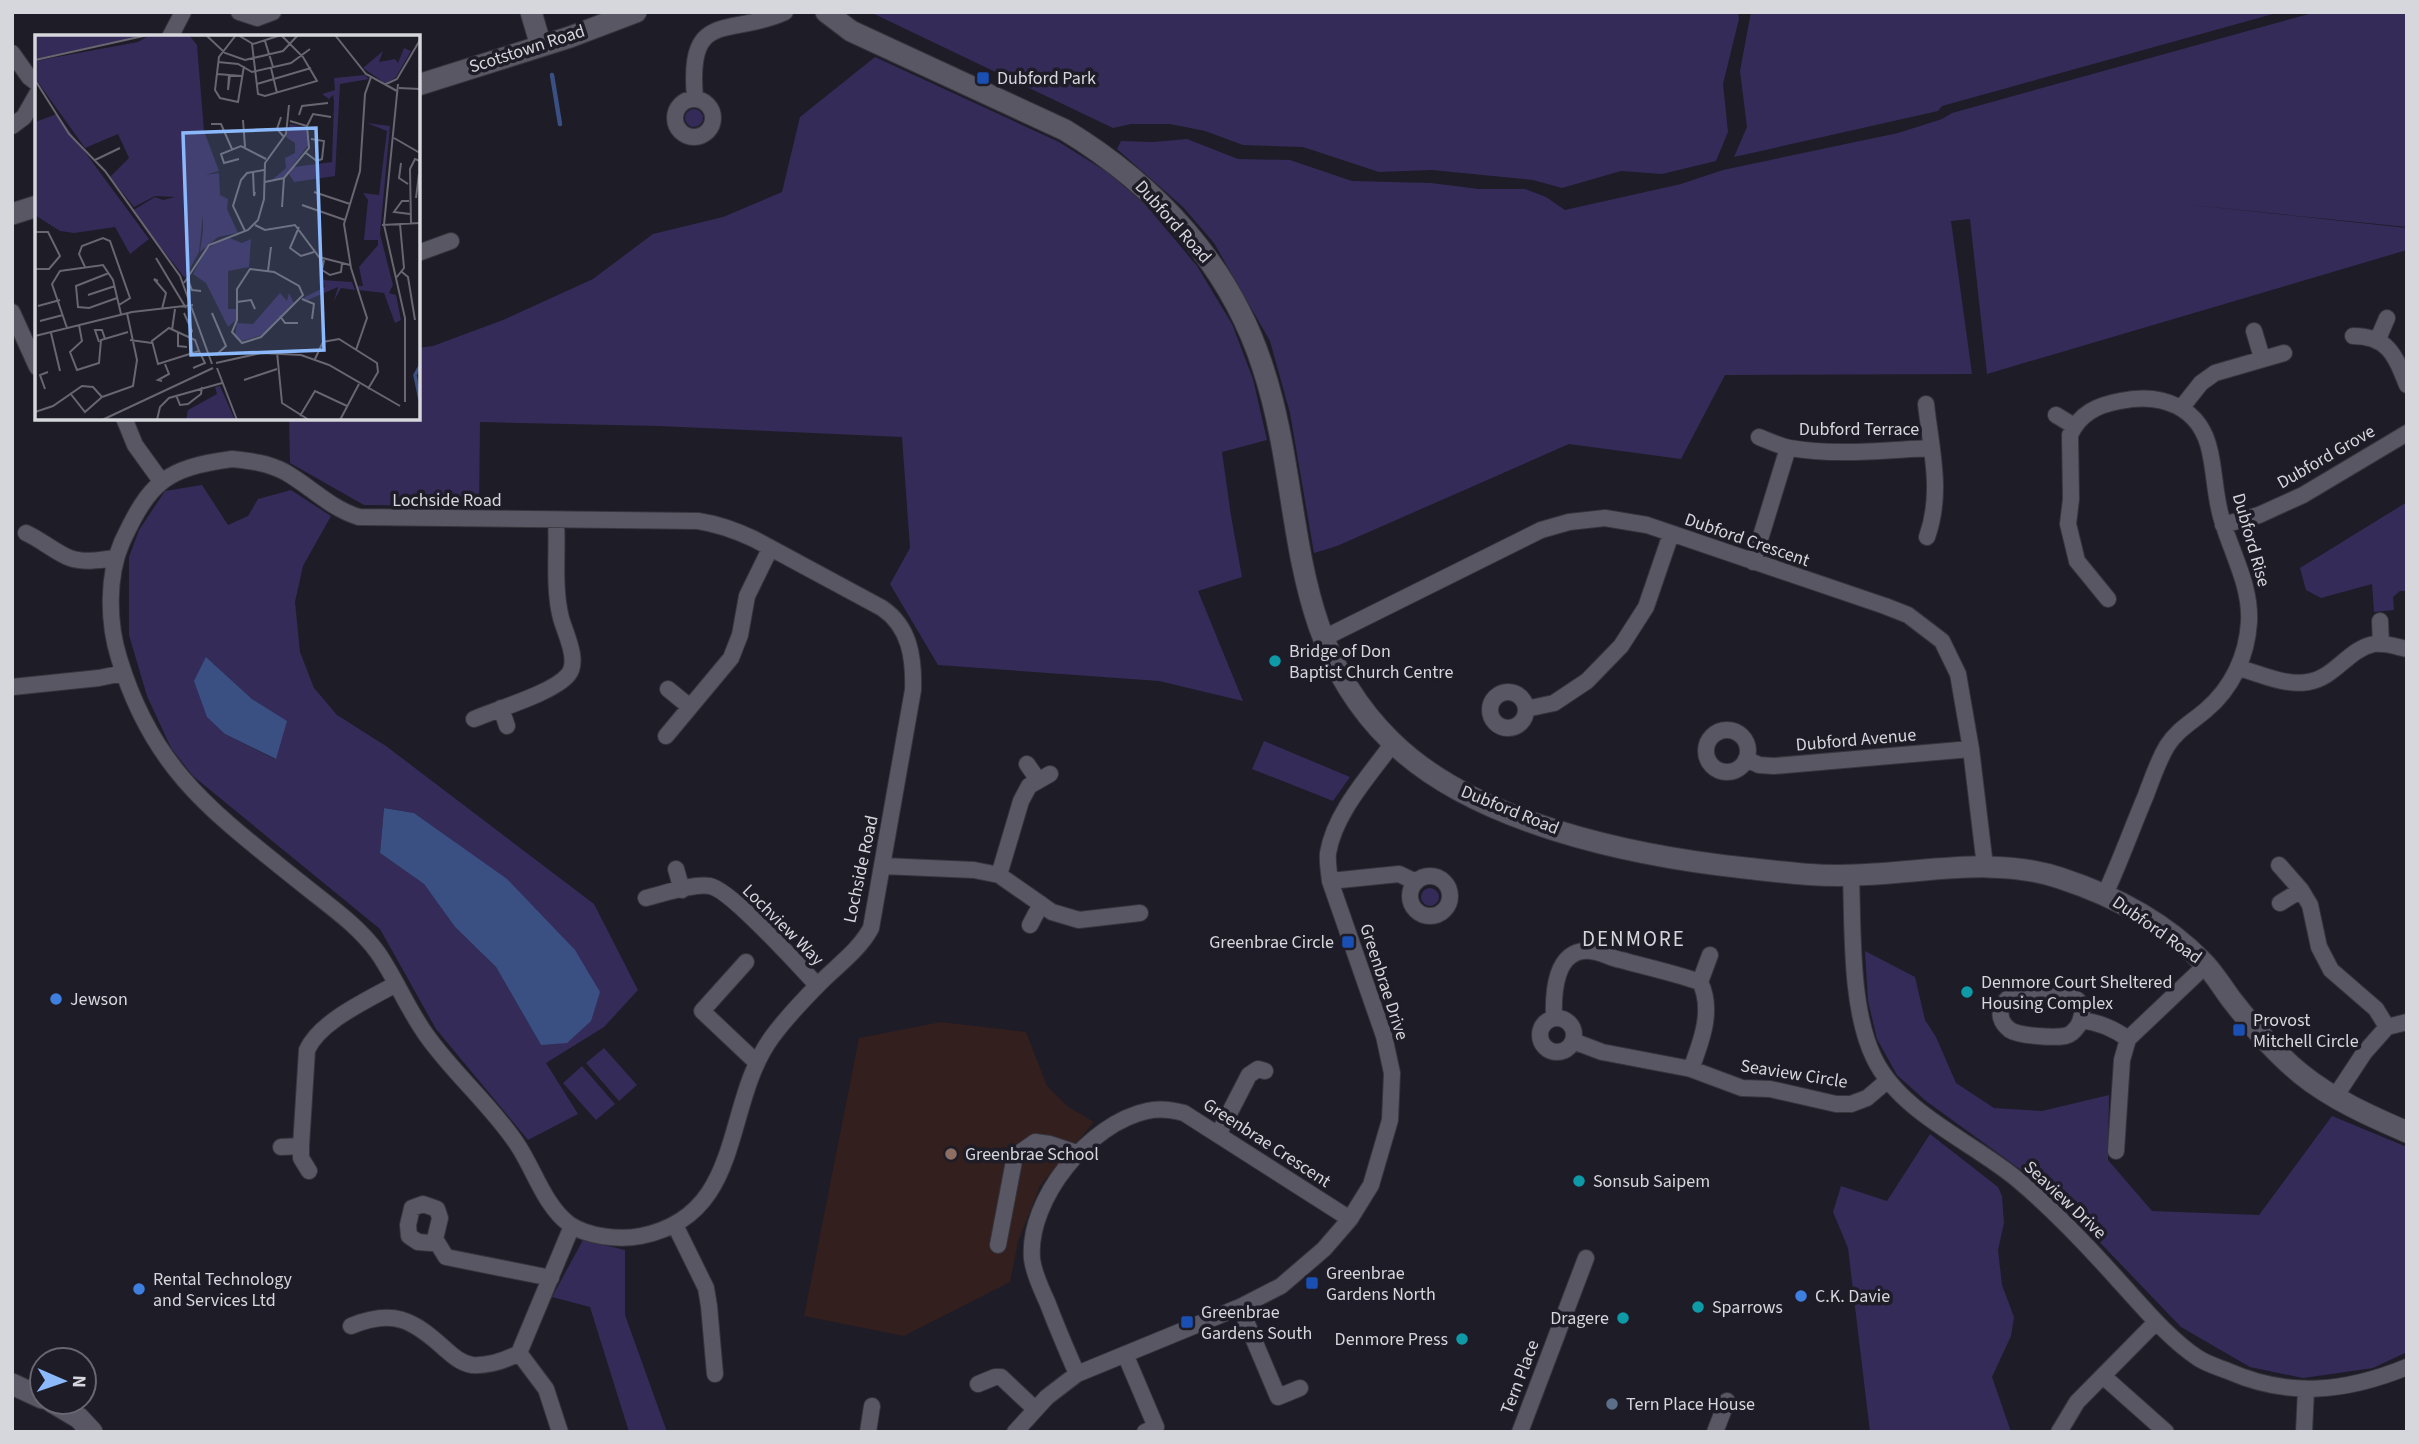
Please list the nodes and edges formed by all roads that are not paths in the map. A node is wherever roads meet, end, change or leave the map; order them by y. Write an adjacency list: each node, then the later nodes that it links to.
1 (183, 12): 8 (street)
2 (239, 12): 3 (street)
3 (273, 12)
4 (531, 12): 9 (street)
5 (636, 12): 9 (street, Scotstown Road)
6 (785, 12): 14 (street)
7 (826, 12): 49 (street, Dubford Road)
8 (171, 35)
9 (541, 46): 12 (street, Scotstown Road)
10 (12, 53): 11 (street)
11 (35, 82)
12 (420, 84)
13 (35, 98): 15 (street)
14 (695, 98)
15 (12, 126)
16 (35, 207): 17 (street)
17 (12, 214)
18 (451, 242): 19 (street)
19 (420, 252)
20 (12, 312): 27 (street)
21 (2387, 318): 24 (street)
22 (2254, 331): 26 (street)
23 (2353, 336): 24 (street)
24 (2378, 339): 28 (street)
25 (2284, 353): 26 (street)
26 (2262, 358): 30 (street)
27 (35, 363)
28 (2407, 384)
29 (1926, 404): 37 (street, Dubford Terrace)
30 (2182, 407): 33 (street); 40 (street, Dubford Rise)
31 (2056, 415): 33 (street)
32 (125, 420): 38 (street)
33 (2074, 426): 47 (street)
34 (2407, 433): 40 (street, Dubford Grove)
35 (1759, 437): 36 (street, Dubford Terrace)
36 (1788, 448): 37 (street, Dubford Terrace); 46 (street, Dubford Terrace)
37 (1931, 448): 43 (street, Dubford Terrace)
38 (161, 481): 39 (street, Lochside Road); 45 (street, Lochside Road)
39 (556, 520): 44 (street, Lochside Road); 57 (street)
40 (2223, 525): 52 (street, Dubford Rise)
41 (26, 533): 45 (street)
42 (1671, 534): 46 (street, Dubford Crescent); 49 (street, Dubford Crescent); 58 (street)
43 (1927, 537)
44 (770, 549): 56 (street); 67 (street, Lochside Road)
45 (115, 558): 53 (street, Lochside Road)
46 (1753, 562): 63 (street, Dubford Crescent)
47 (2108, 599)
48 (2380, 621): 50 (street)
49 (1324, 638): 62 (street, Dubford Road)
50 (2381, 644): 51 (street); 52 (street)
51 (2407, 649)
52 (2239, 668): 76 (street, Dubford Rise)
53 (123, 673): 54 (street); 86 (street, Lochside Road)
54 (12, 687)
55 (668, 689): 56 (street)
56 (690, 707): 61 (street)
57 (500, 708): 59 (street); 60 (street)
58 (1526, 709)
59 (474, 719)
60 (507, 726)
61 (666, 736)
62 (1393, 743): 71 (street, Dubford Road); 72 (street, Greenbrae Drive)
63 (1971, 749): 64 (street, Dubford Avenue); 68 (street, Dubford Crescent)
64 (1746, 759)
65 (1027, 764): 70 (street)
66 (2279, 865): 75 (street)
67 (883, 866): 70 (street); 87 (street, Lochside Road)
68 (1985, 866): 71 (street, Dubford Road); 76 (street, Dubford Road)
69 (677, 869): 74 (street)
70 (999, 874): 79 (street)
71 (1851, 876): 97 (street, Seaview Drive)
72 (1330, 881): 73 (street); 106 (street, Greenbrae Drive)
73 (1416, 881)
74 (682, 890): 77 (street, Lochview Way); 87 (street, Lochview Way)
75 (2301, 890): 78 (street); 91 (street)
76 (2105, 894): 84 (street, Dubford Road)
77 (646, 898)
78 (2280, 903)
79 (1041, 904): 80 (street); 81 (street)
80 (1140, 913)
81 (1030, 925)
82 (1710, 955): 85 (street)
83 (746, 962): 94 (street)
84 (2206, 965): 92 (street); 98 (street, Dubford Road)
85 (1700, 982): 88 (street, Seaview Circle); 95 (street)
86 (396, 984): 101 (street); 108 (street, Lochside Road)
87 (817, 985): 94 (street, Lochside Road)
88 (1554, 1018): 93 (street); 93 (street, Seaview Circle)
89 (2081, 1020): 89 (street); 92 (street)
90 (2407, 1022): 91 (street)
91 (2388, 1027): 98 (street)
92 (2128, 1040): 103 (street)
93 (1573, 1041): 95 (street, Seaview Circle)
94 (756, 1062): 107 (street, Lochside Road)
95 (1691, 1069): 97 (street, Seaview Circle)
96 (1265, 1071): 100 (street)
97 (1887, 1082): 114 (street, Seaview Drive)
98 (2335, 1097): 99 (street, Dubford Road)
99 (2407, 1132)
100 (1219, 1133): 104 (street, Greenbrae Crescent); 106 (street, Greenbrae Crescent)
101 (301, 1146): 102 (street); 105 (street)
102 (281, 1147)
103 (2116, 1151)
104 (1077, 1153): 110 (street); 120 (street, Greenbrae Crescent)
105 (309, 1171)
106 (1350, 1219): 113 (street, Greenbrae Drive)
107 (675, 1225): 108 (street, Lochside Road); 119 (street)
108 (572, 1226): 112 (street)
109 (435, 1239): 112 (street)
110 (998, 1245)
111 (1586, 1258): 136 (street, Tern Place)
112 (551, 1278): 116 (street)
113 (1240, 1307): 117 (street, Greenbrae Drive); 124 (street)
114 (2156, 1322): 121 (street); 125 (street, Seaview Drive)
115 (351, 1325): 116 (street)
116 (519, 1353): 132 (street)
117 (1125, 1354): 120 (street, Greenbrae Drive); 135 (street)
118 (2407, 1367): 125 (street, Seaview Drive)
119 (715, 1374)
120 (1077, 1374): 129 (street, Greenbrae Drive)
121 (2104, 1376): 138 (street); 139 (street)
122 (12, 1384): 126 (street)
123 (978, 1384): 129 (street)
124 (1300, 1388)
125 (2306, 1390): 140 (street)
126 (28, 1391)
127 (1727, 1401): 137 (street)
128 (872, 1406): 133 (street)
129 (1035, 1409): 134 (street, Greenbrae Drive)
130 (76, 1416): 131 (street)
131 (92, 1432)
132 (560, 1432)
133 (868, 1432)
134 (1015, 1432)
135 (1145, 1432)
136 (1520, 1432)
137 (1715, 1432)
138 (2059, 1432)
139 (2166, 1432)
140 (2304, 1432)

